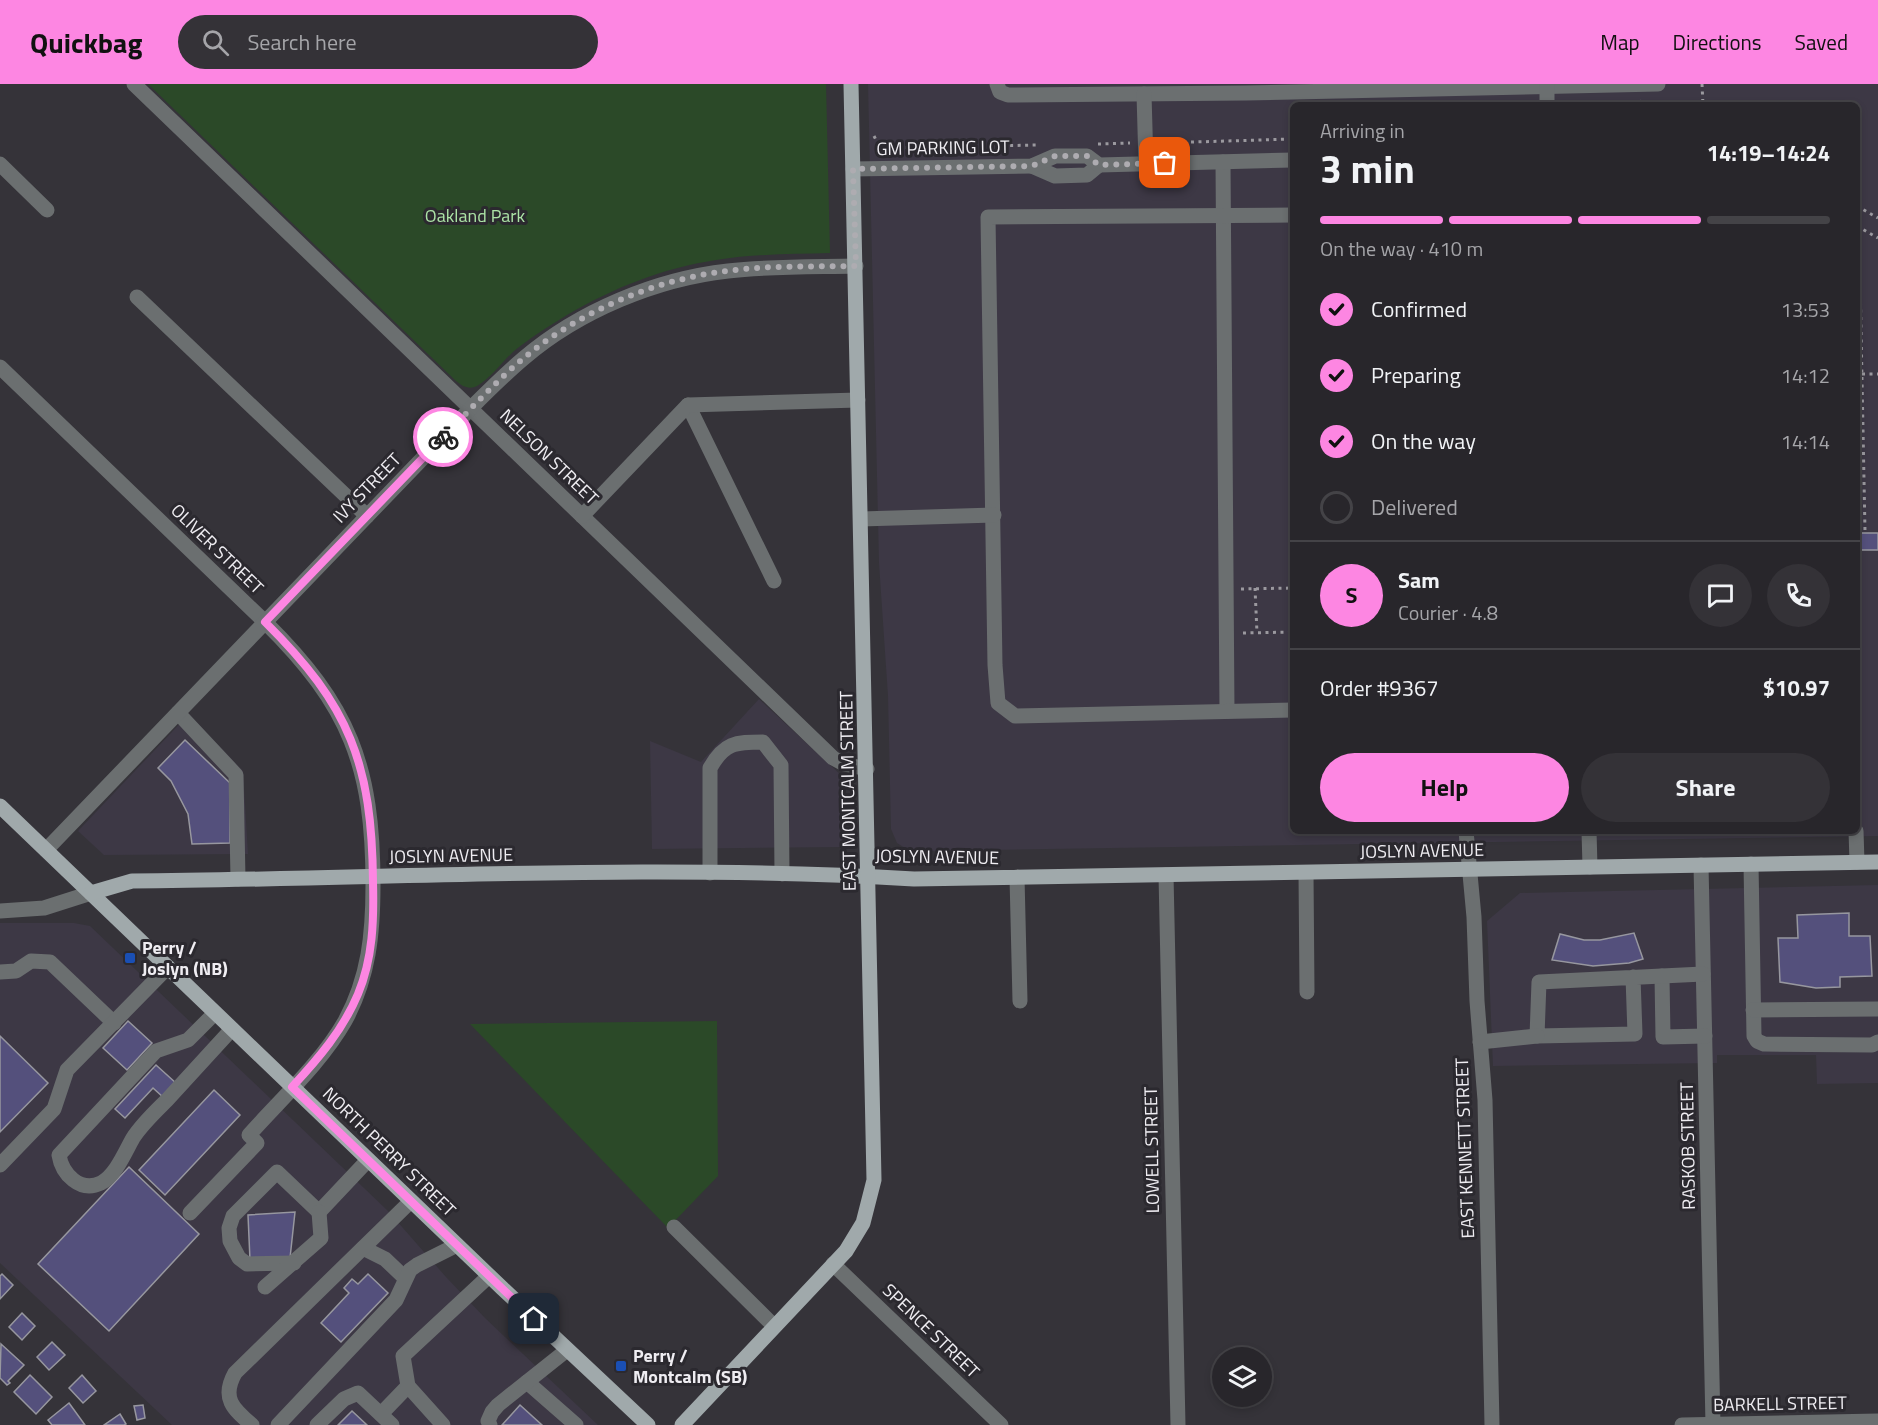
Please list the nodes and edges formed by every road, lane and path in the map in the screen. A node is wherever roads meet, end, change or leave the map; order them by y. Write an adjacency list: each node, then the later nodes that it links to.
1 (134, 84): 31 (street, NELSON STREET)
2 (851, 84): 15 (main road, EAST MONTCALM STREET)
3 (997, 84): 7 (street)
4 (1658, 84): 6 (street)
5 (1702, 84): 10 (path)
6 (1547, 86): 8 (street); 9 (street)
7 (1144, 94): 8 (street); 14 (street)
8 (1348, 98)
9 (1547, 102)
10 (1703, 102)
11 (1290, 160): 12 (street, GM PARKING LOT)
12 (1223, 162): 14 (street, GM PARKING LOT); 19 (street)
13 (0, 164): 17 (street)
14 (1146, 164): 15 (street, GM PARKING LOT)
15 (853, 169): 23 (main road, EAST MONTCALM STREET)
16 (1860, 208): 20 (path)
17 (47, 210)
18 (1290, 214): 19 (street)
19 (1223, 216): 32 (street); 40 (street)
20 (1878, 218)
21 (1860, 228): 22 (path)
22 (1878, 238)
23 (856, 266): 29 (main road, EAST MONTCALM STREET); 31 (street, IVY STREET)
24 (137, 297): 33 (street)
25 (1860, 300): 27 (path)
26 (0, 367): 41 (street, OLIVER STREET)
27 (1862, 374): 28 (path); 36 (path)
28 (1878, 374)
29 (858, 400): 30 (street); 35 (main road, EAST MONTCALM STREET)
30 (688, 405): 34 (street); 37 (street)
31 (471, 408): 33 (street, IVY STREET); 34 (street, NELSON STREET)
32 (994, 515): 35 (street); 46 (street)
33 (367, 516): 41 (street, IVY STREET)
34 (582, 516): 48 (street, NELSON STREET)
35 (861, 519): 48 (main road, EAST MONTCALM STREET)
36 (1865, 531)
37 (774, 581)
38 (1255, 588): 39 (path); 40 (path); 43 (path)
39 (1290, 588)
40 (1227, 589): 44 (street)
41 (265, 622): 47 (street, IVY STREET); 65 (street, OLIVER STREET)
42 (1290, 632): 43 (path)
43 (1257, 633): 44 (path)
44 (1227, 634): 46 (street)
45 (1290, 710): 46 (street)
46 (1227, 711)
47 (178, 713): 53 (street, IVY STREET); 67 (street)
48 (867, 770): 64 (main road, EAST MONTCALM STREET)
49 (0, 806): 53 (main road, NORTH PERRY STREET)
50 (1466, 834): 59 (street, EAST KENNETT STREET)
51 (1589, 834): 58 (street)
52 (1857, 834): 54 (street)
53 (46, 850): 68 (main road, NORTH PERRY STREET)
54 (1857, 862): 55 (main road, JOSLYN AVENUE); 56 (main road, JOSLYN AVENUE)
55 (1878, 862)
56 (1751, 864): 57 (main road, JOSLYN AVENUE); 78 (street)
57 (1701, 865): 58 (main road, JOSLYN AVENUE); 72 (street, RASKOB STREET)
58 (1590, 867): 59 (main road, JOSLYN AVENUE)
59 (1469, 869): 61 (main road, JOSLYN AVENUE); 84 (street, EAST KENNETT STREET)
60 (710, 873): 62 (main road, JOSLYN AVENUE); 62 (street); 65 (main road, JOSLYN AVENUE)
61 (1306, 873): 63 (main road, JOSLYN AVENUE); 75 (street)
62 (782, 874): 64 (main road, JOSLYN AVENUE)
63 (1166, 875): 66 (main road, JOSLYN AVENUE); 116 (street, LOWELL STREET)
64 (869, 876): 66 (main road, JOSLYN AVENUE); 96 (main road, EAST MONTCALM STREET)
65 (373, 877): 67 (main road, JOSLYN AVENUE); 86 (street, OLIVER STREET)
66 (1017, 877): 76 (street)
67 (238, 879): 68 (main road, JOSLYN AVENUE)
68 (91, 893): 69 (street, JOSLYN AVENUE); 70 (main road, NORTH PERRY STREET)
69 (0, 911)
70 (168, 967): 79 (main road, NORTH PERRY STREET); 80 (street)
71 (0, 972): 80 (street)
72 (1703, 974): 73 (street); 83 (street, RASKOB STREET)
73 (1662, 976): 74 (street); 83 (street)
74 (1633, 977): 82 (street); 82 (street)
75 (1308, 992)
76 (1020, 1001)
77 (1878, 1009): 78 (street)
78 (1754, 1010): 85 (street)
79 (215, 1013): 81 (main road, NORTH PERRY STREET); 81 (street)
80 (114, 1023): 88 (street)
81 (232, 1029): 86 (main road, NORTH PERRY STREET)
82 (1537, 1036): 84 (street)
83 (1705, 1036): 119 (street, RASKOB STREET)
84 (1480, 1042): 117 (street, EAST KENNETT STREET)
85 (1878, 1042)
86 (292, 1087): 87 (main road, NORTH PERRY STREET); 91 (street, OLIVER STREET)
87 (368, 1160): 89 (main road, NORTH PERRY STREET); 90 (street)
88 (0, 1165)
89 (411, 1201): 93 (main road, NORTH PERRY STREET); 94 (street)
90 (319, 1212): 95 (street); 95 (street)
91 (190, 1213)
92 (674, 1227): 100 (street)
93 (457, 1245): 97 (main road, NORTH PERRY STREET); 98 (street)
94 (363, 1248): 98 (street); 106 (street)
95 (294, 1263): 99 (street)
96 (833, 1264): 100 (main road, EAST MONTCALM STREET); 115 (street, SPENCE STREET)
97 (489, 1276): 101 (main road, NORTH PERRY STREET); 103 (street)
98 (405, 1278): 107 (street)
99 (266, 1287)
100 (774, 1326): 114 (main road, EAST MONTCALM STREET)
101 (567, 1350): 102 (street); 113 (main road, NORTH PERRY STREET)
102 (526, 1382): 111 (street); 112 (street)
103 (408, 1386): 104 (street); 110 (street)
104 (381, 1413): 108 (street); 109 (street)
105 (1878, 1421): 119 (street, BARKELL STREET)
106 (252, 1425)
107 (278, 1425)
108 (317, 1425)
109 (392, 1425)
110 (443, 1425)
111 (490, 1425)
112 (576, 1425)
113 (648, 1425)
114 (682, 1425)
115 (1001, 1425)
116 (1178, 1425)
117 (1492, 1425)
118 (1682, 1425): 119 (street, BARKELL STREET)
119 (1713, 1425)

